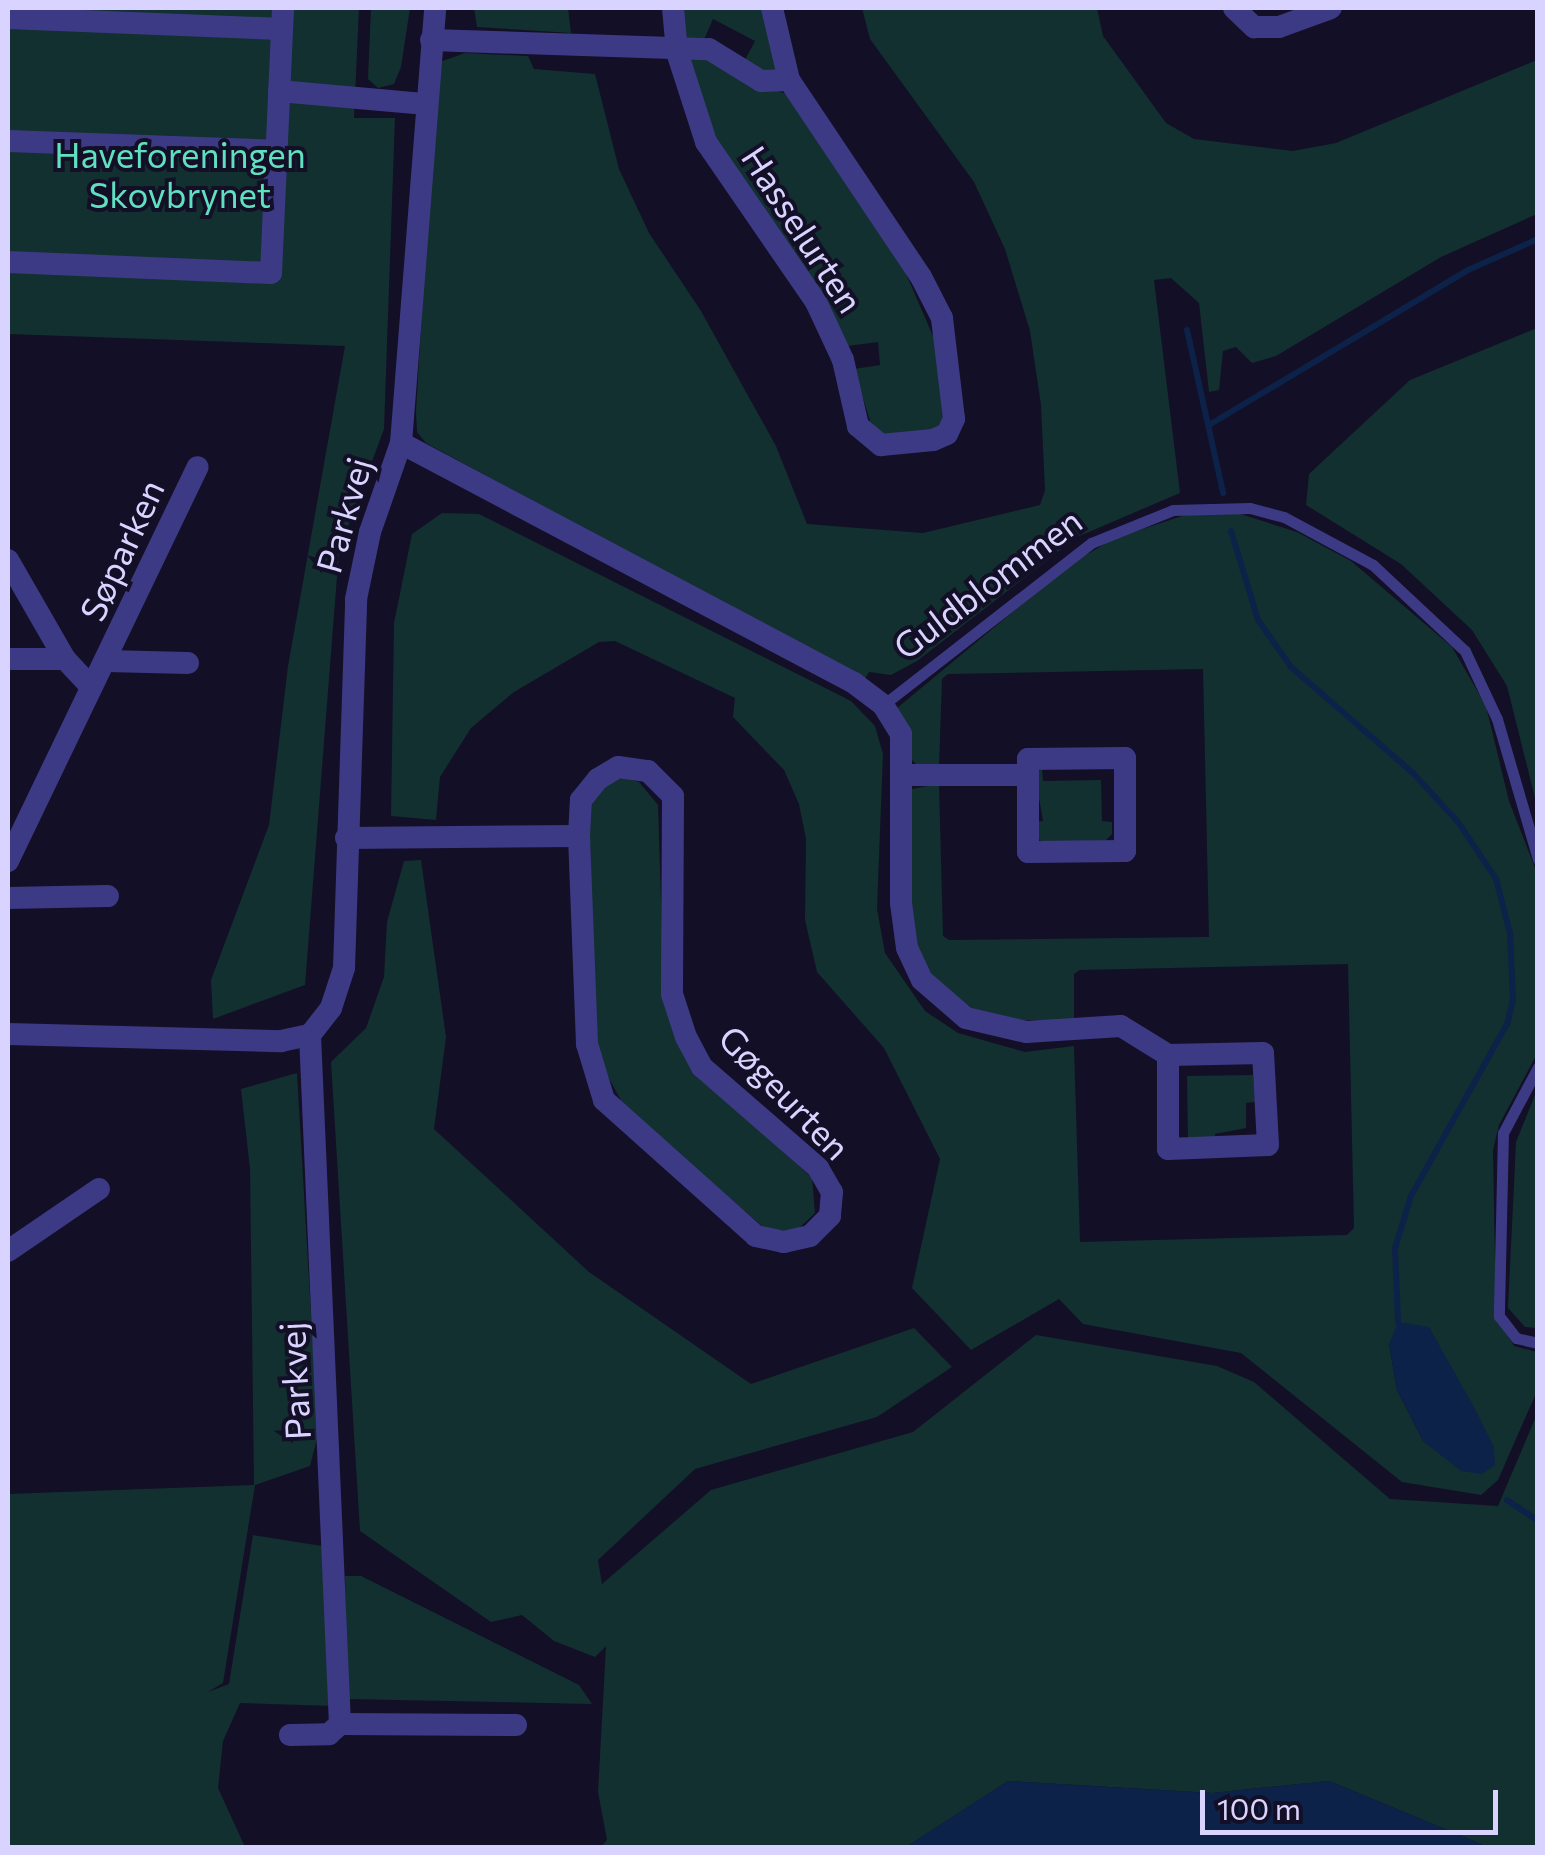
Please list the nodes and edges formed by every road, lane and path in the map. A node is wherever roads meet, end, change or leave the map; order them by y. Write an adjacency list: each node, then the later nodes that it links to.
1 (435, 8): 8 (street, Parkvej)
2 (673, 8): 9 (street, Hasselurten)
3 (772, 8): 10 (street, Hasselurten)
4 (1234, 8): 5 (street)
5 (1331, 8)
6 (8, 18): 7 (street)
7 (282, 18): 11 (street)
8 (432, 40): 9 (street); 12 (street, Parkvej)
9 (677, 52): 10 (street); 10 (street, Hasselurten)
10 (788, 80)
11 (279, 92): 12 (street); 14 (street)
12 (426, 104): 16 (street, Parkvej)
13 (8, 141): 14 (street)
14 (276, 151): 15 (street)
15 (8, 262)
16 (401, 443): 24 (street, Guldblommen); 28 (street, Parkvej)
17 (198, 468): 21 (street, Søparken)
18 (8, 560): 20 (street, Søparken)
19 (8, 659): 20 (street, Søparken)
20 (65, 659): 23 (street, Søparken)
21 (107, 662): 22 (street, Søparken); 23 (street, Søparken)
22 (188, 664)
23 (91, 686): 30 (street, Søparken)
24 (883, 705): 26 (street, Guldblommen); 29 (lane, Guldblommen)
25 (1028, 775): 25 (street); 26 (street)
26 (904, 776): 35 (street, Guldblommen)
27 (579, 836): 27 (street, Gøgeurten); 28 (street)
28 (346, 838): 34 (street, Parkvej)
29 (1538, 859)
30 (8, 861)
31 (108, 896): 32 (street)
32 (8, 898)
33 (8, 1034): 34 (street)
34 (310, 1034): 40 (street, Parkvej)
35 (1168, 1056): 35 (street)
36 (1538, 1067): 39 (lane)
37 (98, 1188): 38 (street)
38 (8, 1251)
39 (1538, 1343)
40 (340, 1724): 41 (street); 42 (street)
41 (516, 1725)
42 (290, 1734)

